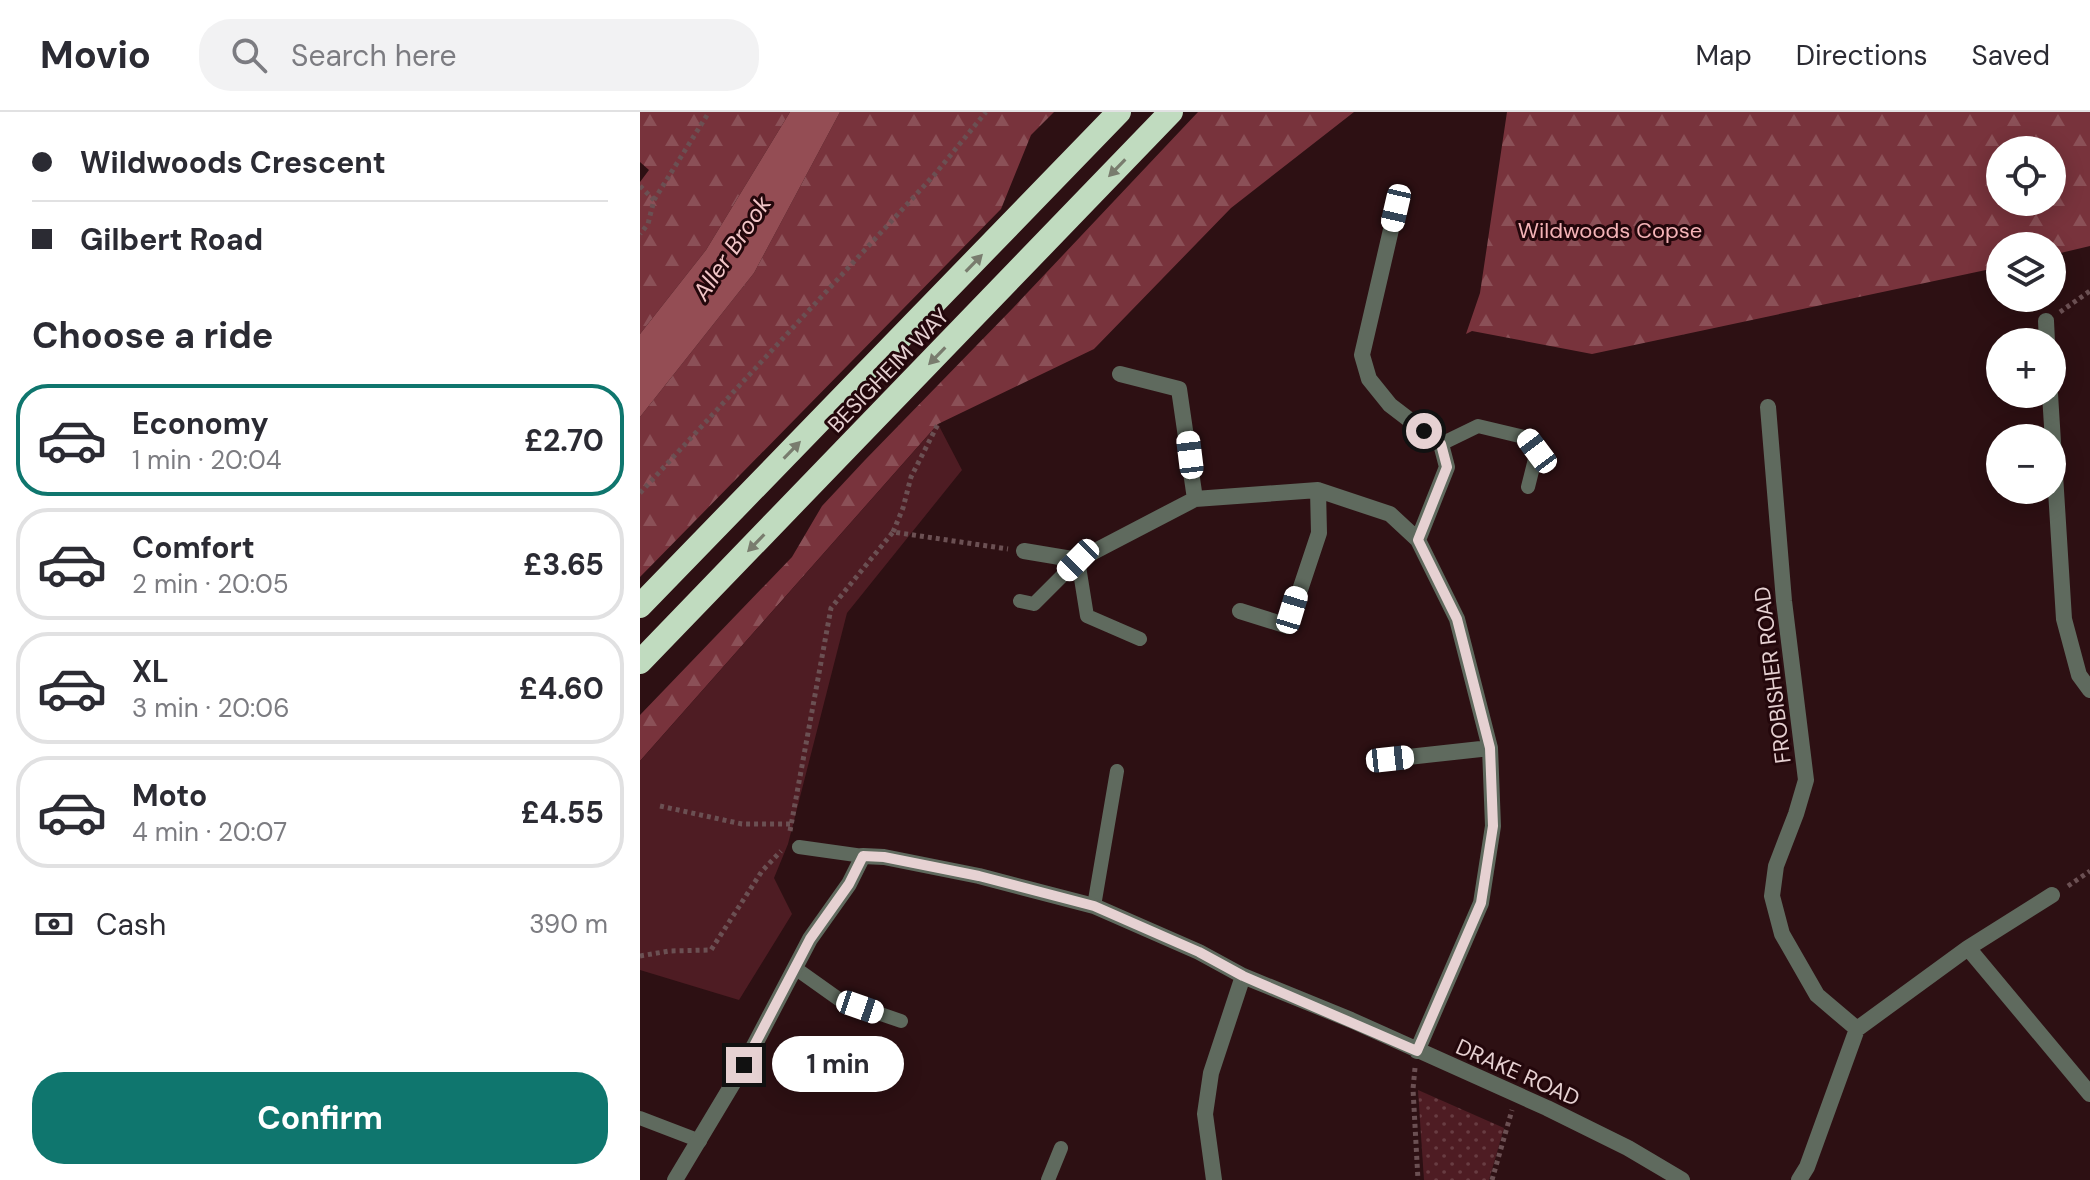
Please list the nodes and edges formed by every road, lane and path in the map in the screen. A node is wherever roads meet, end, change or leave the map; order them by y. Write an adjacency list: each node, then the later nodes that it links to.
1 (709, 112): 6 (path)
2 (986, 112): 19 (path)
3 (1119, 112): 26 (highway, BESIGHEIM WAY, one-way to 3)
4 (1171, 112): 29 (highway, BESIGHEIM WAY, one-way to 29)
5 (640, 186): 6 (path)
6 (654, 200): 8 (path)
7 (1396, 208): 16 (street)
8 (640, 234)
9 (2090, 291): 10 (path)
10 (2046, 321): 11 (street)
11 (2046, 328)
12 (1120, 374): 20 (street)
13 (1768, 407): 45 (street, FROBISHER ROAD)
14 (2051, 408): 30 (street)
15 (938, 424): 21 (path)
16 (1441, 444): 17 (lane); 22 (street)
17 (1528, 487)
18 (1318, 490): 20 (street); 22 (street); 27 (street)
19 (640, 493)
20 (1195, 499): 24 (street)
21 (893, 532): 23 (path); 35 (path)
22 (1418, 540): 31 (street)
23 (1024, 551): 24 (street)
24 (1078, 560): 25 (lane); 28 (lane)
25 (1020, 601)
26 (640, 606)
27 (1240, 611)
28 (1140, 639)
29 (640, 662)
30 (2090, 690)
31 (1490, 748): 32 (street); 46 (street)
32 (1390, 759)
33 (1117, 771): 39 (lane)
34 (660, 806): 35 (path)
35 (792, 824): 36 (path)
36 (794, 846): 37 (lane); 41 (path)
37 (863, 856): 39 (street, DRAKE ROAD); 42 (street)
38 (2052, 895): 40 (street)
39 (1094, 906): 43 (street, DRAKE ROAD)
40 (1968, 948): 45 (street); 48 (street)
41 (640, 956)
42 (795, 968): 44 (lane); 50 (street)
43 (1243, 976): 46 (street, DRAKE ROAD); 54 (street)
44 (901, 1021)
45 (1857, 1029): 58 (street)
46 (1417, 1051): 47 (street, DRAKE ROAD); 55 (path)
47 (1515, 1094): 56 (path); 57 (street, DRAKE ROAD)
48 (2090, 1094)
49 (640, 1118): 50 (lane)
50 (700, 1141): 52 (street)
51 (1061, 1148): 53 (lane)
52 (675, 1180)
53 (1048, 1180)
54 (1214, 1180)
55 (1418, 1180)
56 (1492, 1180)
57 (1682, 1180)
58 (1799, 1180)

